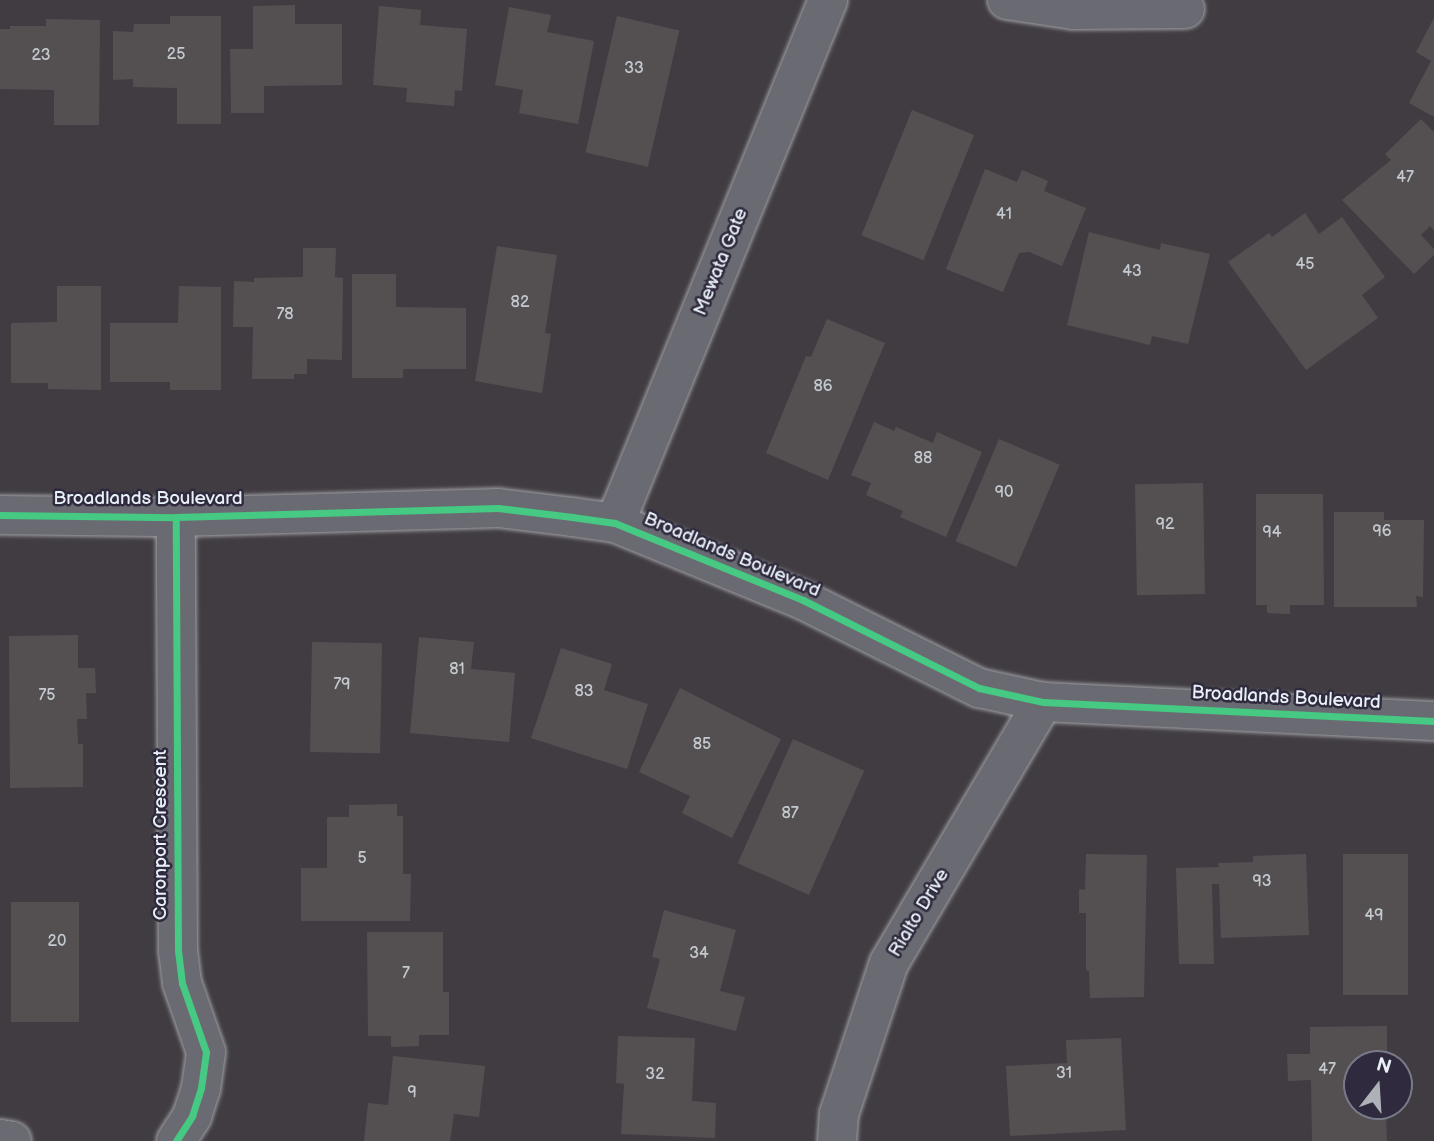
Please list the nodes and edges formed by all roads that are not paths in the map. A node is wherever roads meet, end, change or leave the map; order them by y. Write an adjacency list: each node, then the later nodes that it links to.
1 (828, 0): 6 (street, Mewata Gate)
2 (1007, 0): 3 (street)
3 (1185, 9)
4 (0, 515): 5 (street, Broadlands Boulevard)
5 (176, 517): 6 (street, Broadlands Boulevard); 11 (street, Caronport Crescent)
6 (615, 523): 7 (street, Broadlands Boulevard)
7 (1044, 702): 8 (street, Broadlands Boulevard); 12 (street, Rialto Drive)
8 (1434, 721)
9 (0, 1139): 10 (street)
10 (12, 1141)
11 (176, 1141)
12 (837, 1141)

